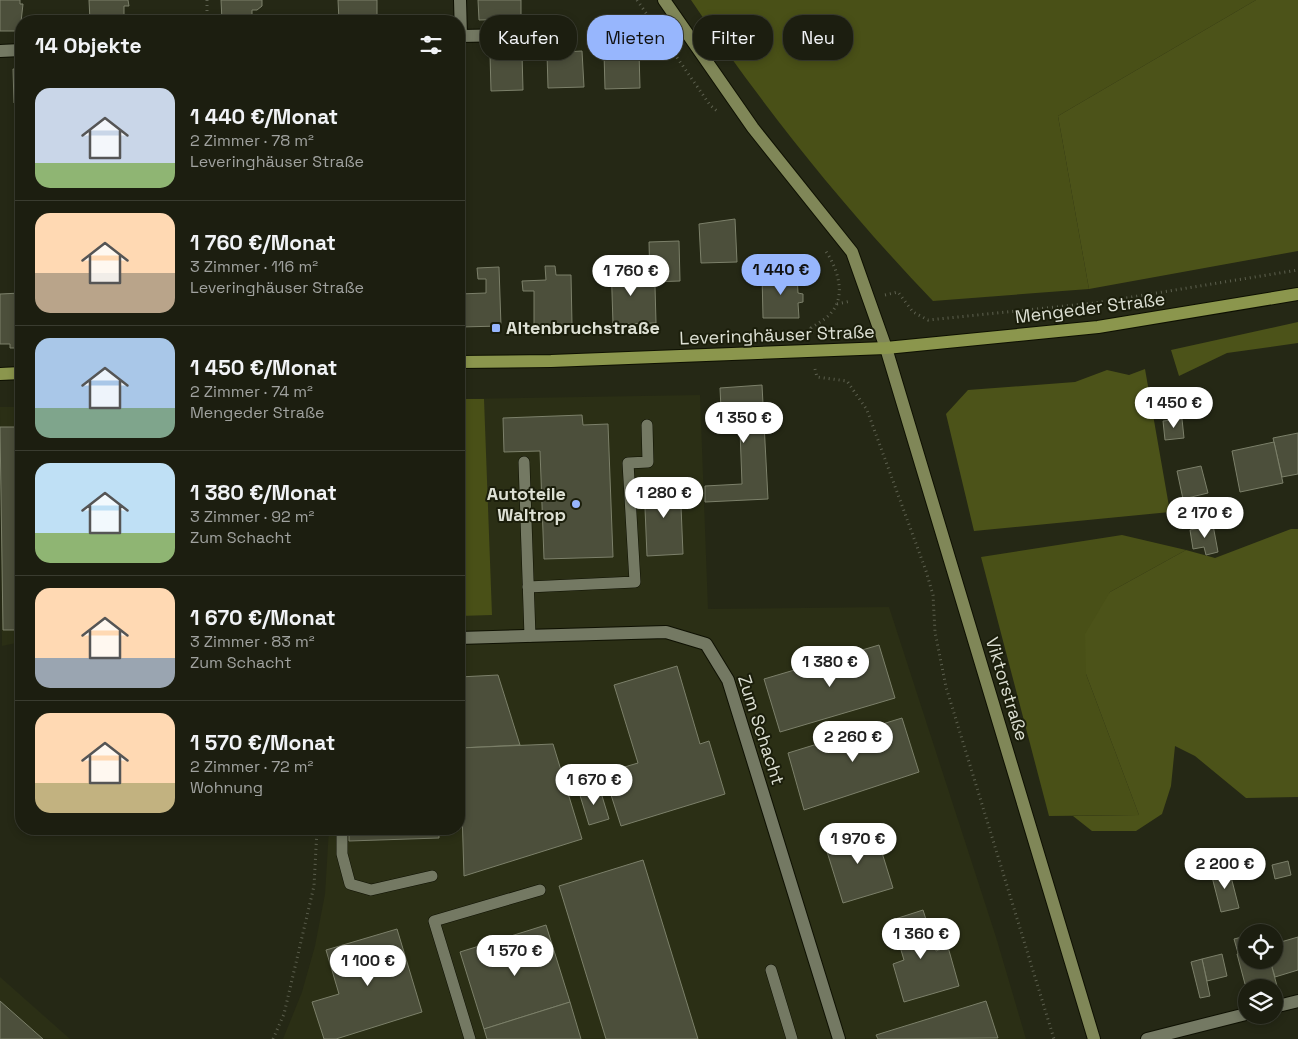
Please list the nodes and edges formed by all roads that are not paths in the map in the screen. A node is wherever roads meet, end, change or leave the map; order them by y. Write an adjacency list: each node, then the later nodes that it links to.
1 (460, 0): 3 (street)
2 (664, 0): 9 (main road)
3 (460, 15)
4 (465, 36): 5 (street)
5 (480, 36)
6 (15, 50): 7 (street)
7 (0, 51)
8 (1298, 294): 9 (main road, Mengeder Straße)
9 (886, 348): 10 (main road, Leveringhäuser Straße); 28 (main road, Viktorstraße)
10 (465, 362)
11 (15, 373): 12 (main road)
12 (0, 374)
13 (647, 425): 15 (lane)
14 (524, 462): 15 (lane)
15 (528, 587): 16 (lane)
16 (530, 636): 17 (street, Zum Schacht); 27 (street, Zum Schacht)
17 (465, 638)
18 (342, 835): 19 (lane)
19 (432, 876)
20 (540, 890): 25 (lane)
21 (771, 970): 26 (lane)
22 (1298, 1001): 23 (street)
23 (1283, 1005)
24 (1238, 1016): 29 (street)
25 (470, 1039)
26 (792, 1039)
27 (838, 1039)
28 (1094, 1039)
29 (1147, 1039)

